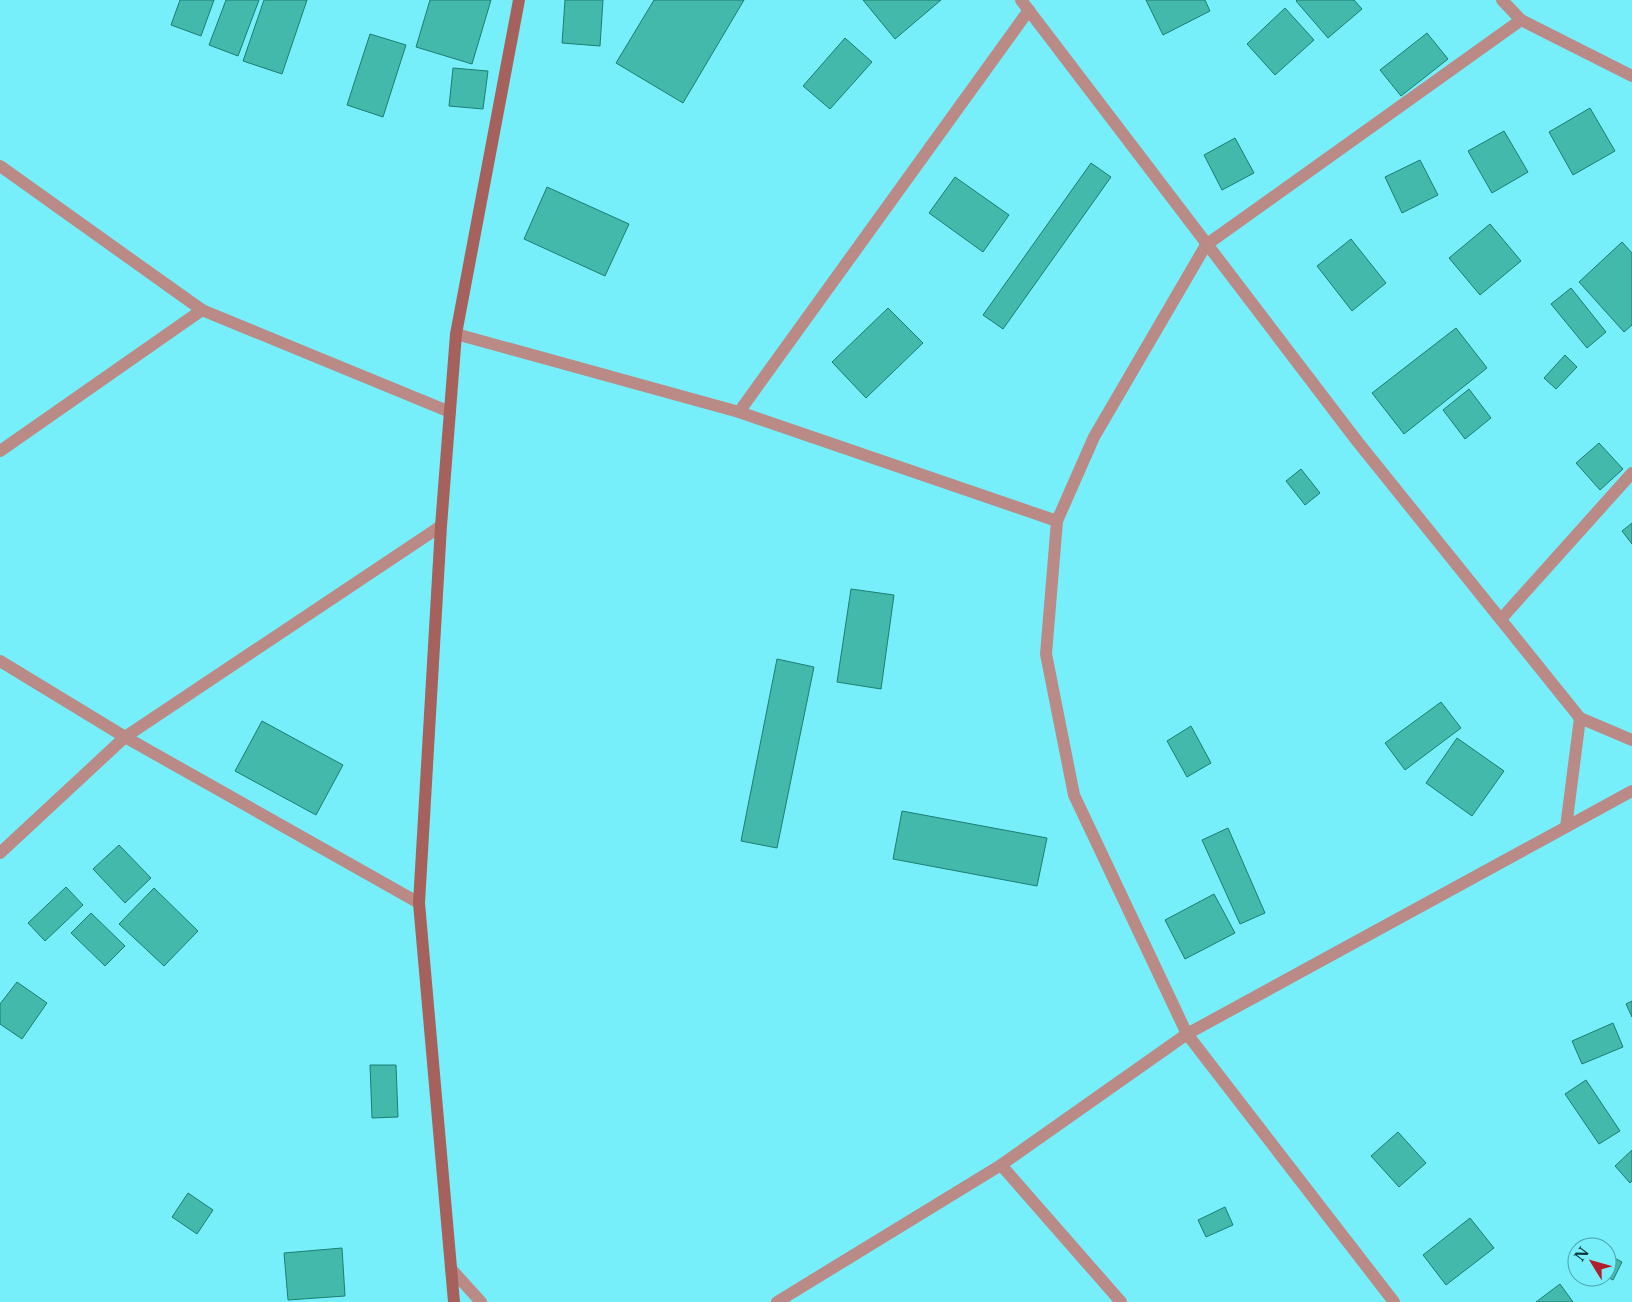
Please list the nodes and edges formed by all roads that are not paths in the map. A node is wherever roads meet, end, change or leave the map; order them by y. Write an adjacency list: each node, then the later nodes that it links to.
1 (519, 0): 9 (main road)
2 (1502, 0): 4 (street)
3 (1025, 5): 7 (street); 11 (street)
4 (1521, 20): 5 (street); 7 (street)
5 (1632, 76)
6 (0, 166): 8 (street)
7 (1206, 245): 14 (street); 16 (street)
8 (202, 310): 10 (street); 12 (street)
9 (456, 334): 10 (main road); 11 (street)
10 (450, 412): 15 (main road)
11 (739, 412): 14 (street)
12 (0, 451)
13 (1632, 473): 16 (street)
14 (1057, 521): 25 (street)
15 (441, 526): 19 (street); 24 (main road)
16 (1501, 619): 18 (street)
17 (0, 661): 19 (street)
18 (1580, 718): 20 (street); 22 (street)
19 (125, 737): 23 (street); 24 (street)
20 (1632, 740)
21 (1632, 791): 22 (street)
22 (1566, 827): 25 (street)
23 (0, 853)
24 (419, 903): 27 (main road)
25 (1187, 1034): 26 (street); 32 (street)
26 (1001, 1165): 30 (street); 31 (street)
27 (452, 1270): 28 (main road); 29 (street)
28 (454, 1302)
29 (481, 1302)
30 (777, 1302)
31 (1122, 1302)
32 (1394, 1302)

